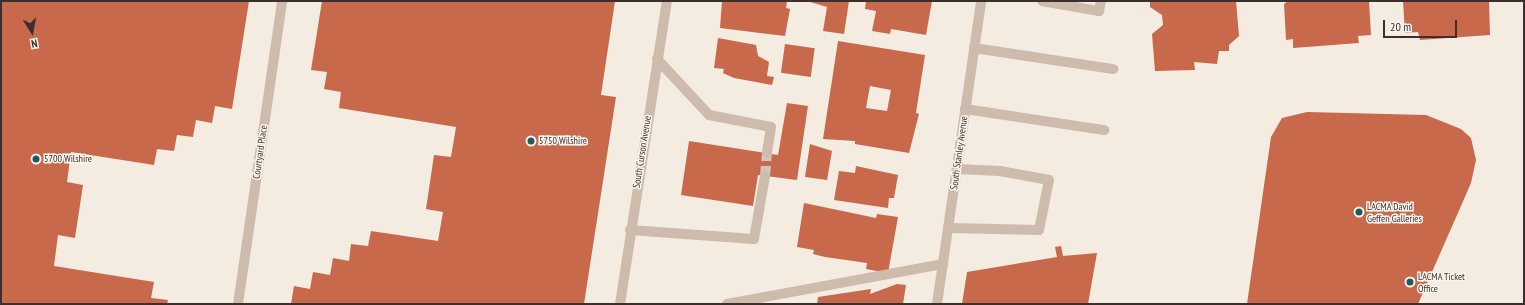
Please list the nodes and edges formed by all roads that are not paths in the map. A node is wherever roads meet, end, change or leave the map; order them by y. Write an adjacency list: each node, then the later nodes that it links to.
1 (282, 1): 17 (street, Courtyard Place)
2 (666, 1): 7 (street, South Curson Avenue)
3 (981, 1): 6 (street, South Stanley Avenue)
4 (1042, 1): 5 (street)
5 (1101, 1)
6 (974, 48): 8 (street); 9 (street, South Stanley Avenue)
7 (657, 59): 11 (street); 15 (street, South Curson Avenue)
8 (1113, 69)
9 (965, 109): 10 (street); 12 (street, South Stanley Avenue)
10 (1104, 130)
11 (767, 153)
12 (957, 169): 14 (street, South Stanley Avenue); 14 (street)
13 (765, 176): 15 (street)
14 (948, 228): 16 (street, South Stanley Avenue)
15 (630, 230): 18 (street, South Curson Avenue)
16 (943, 264): 19 (street); 20 (street, South Stanley Avenue)
17 (238, 304)
18 (620, 304)
19 (727, 304)
20 (937, 304)

